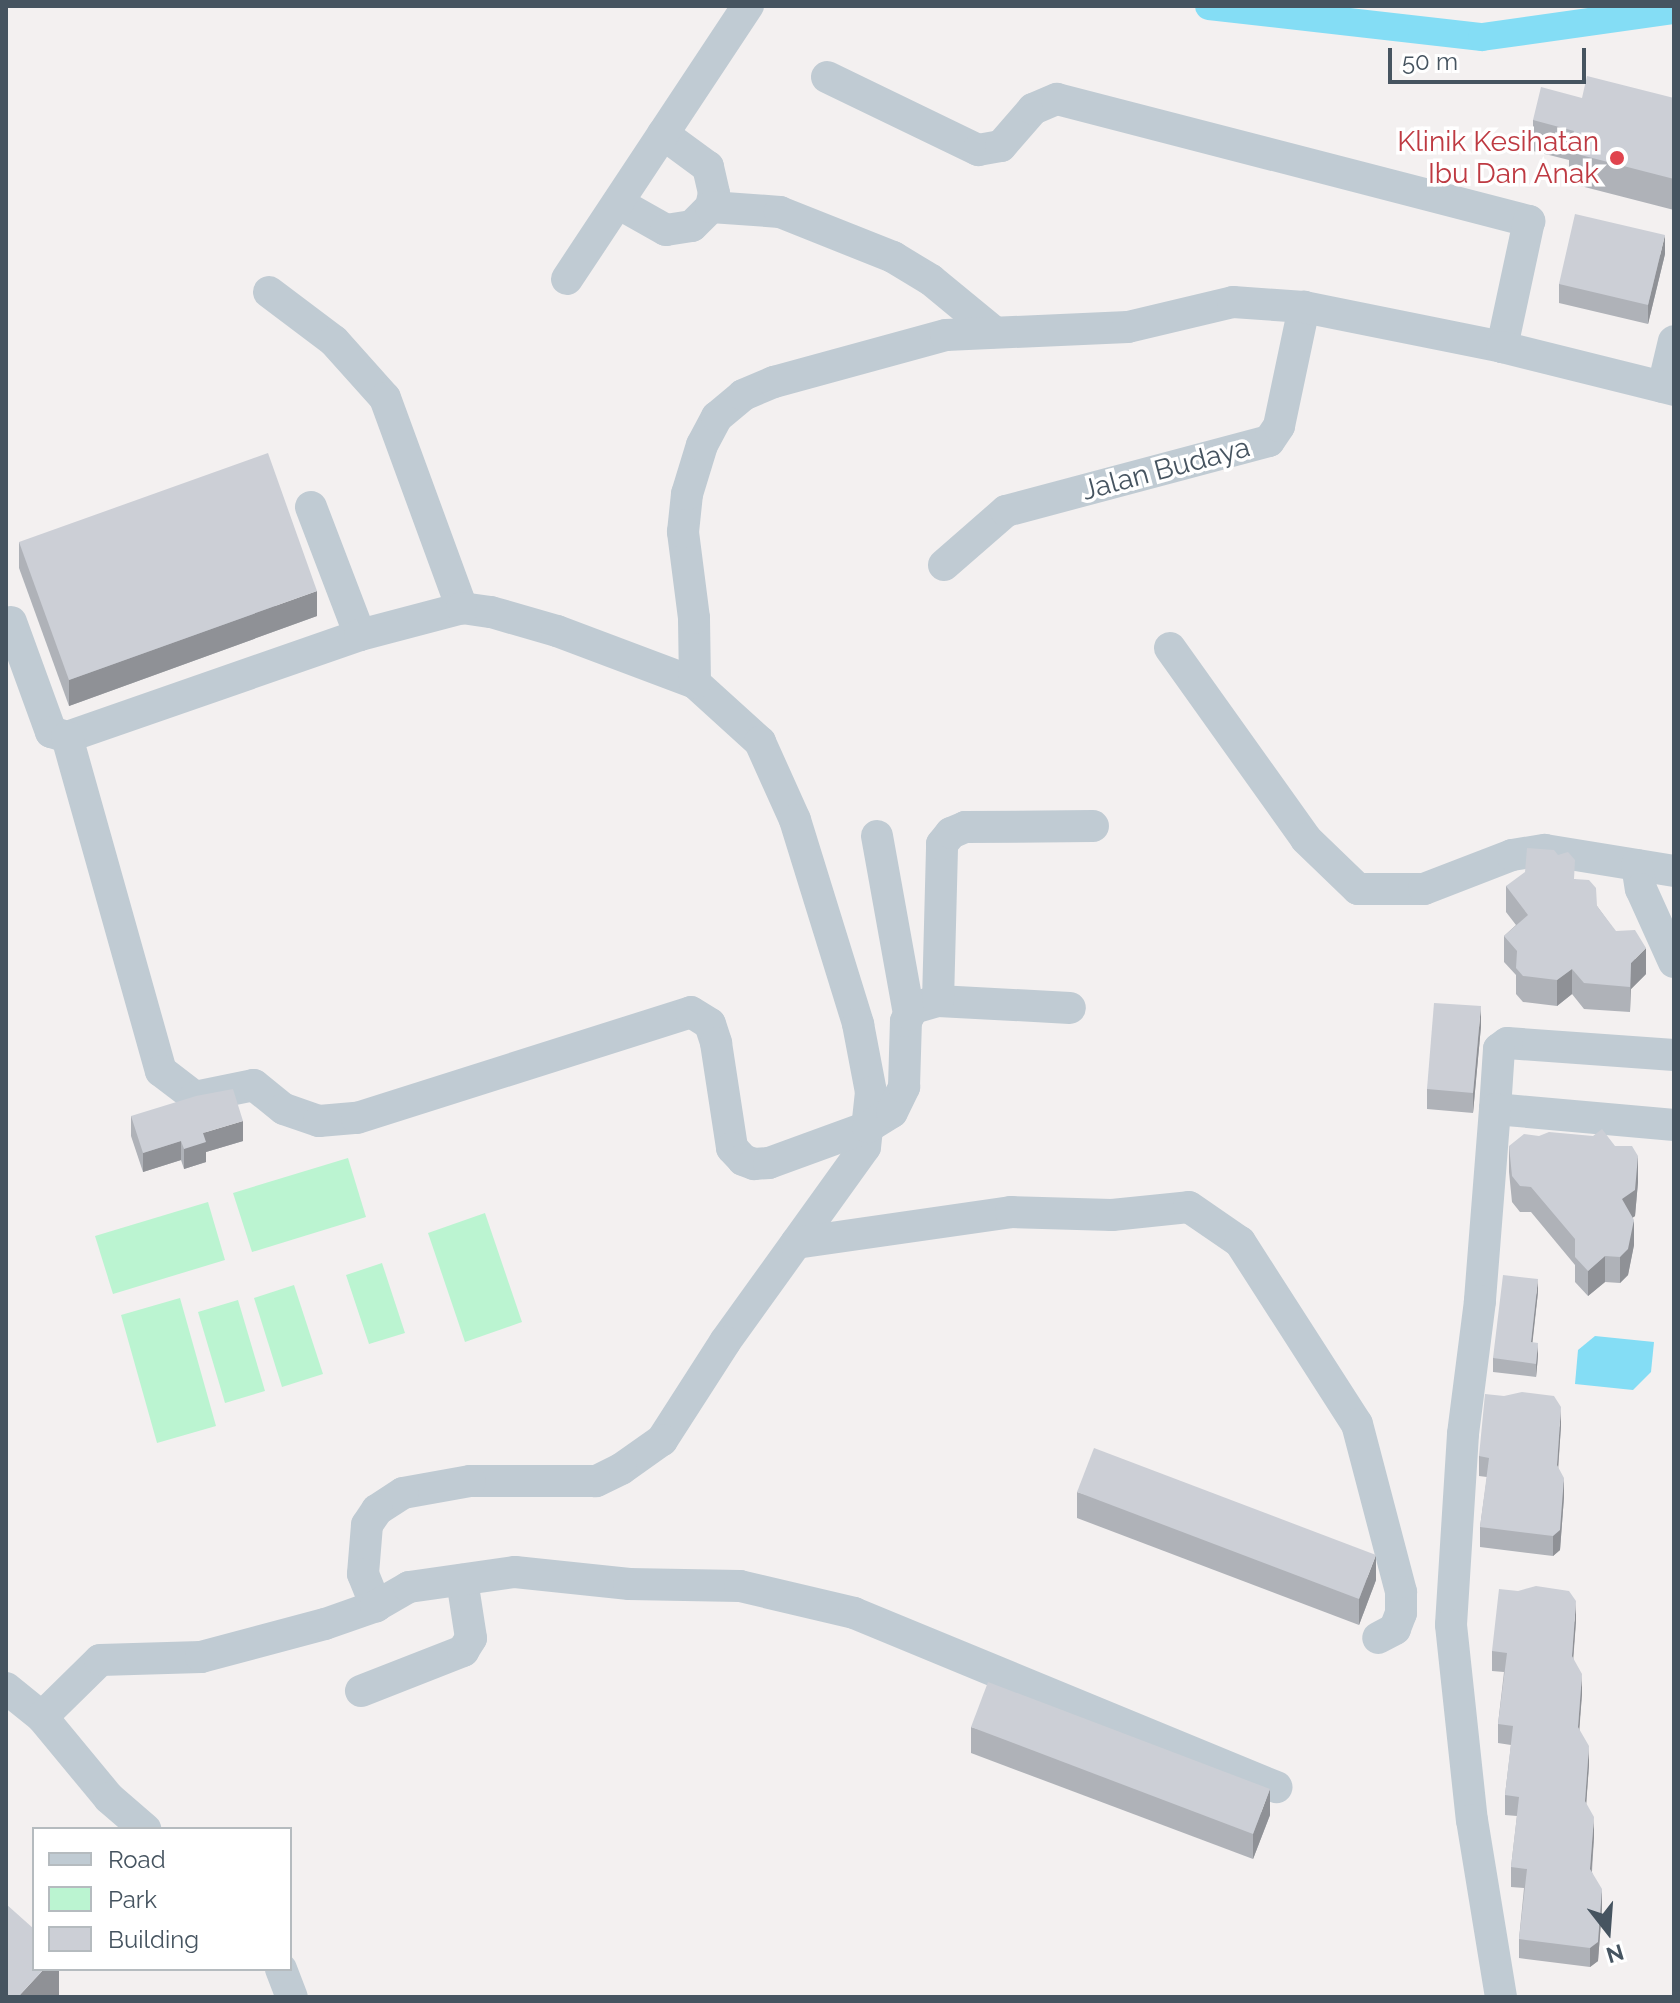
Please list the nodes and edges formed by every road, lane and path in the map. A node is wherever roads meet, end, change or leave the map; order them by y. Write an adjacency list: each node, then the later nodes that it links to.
1 (748, 6): 3 (street)
2 (827, 77): 11 (street)
3 (663, 134): 4 (street); 5 (street)
4 (618, 203): 5 (street); 6 (street)
5 (711, 207): 9 (street)
6 (567, 279)
7 (269, 292): 15 (street)
8 (1304, 307): 9 (street); 11 (street); 14 (street, Jalan Budaya)
9 (994, 332): 19 (street)
10 (1674, 343): 12 (street)
11 (1502, 347): 12 (street)
12 (1668, 388)
13 (311, 507): 17 (street)
14 (944, 565)
15 (462, 608): 17 (street); 19 (street)
16 (11, 622): 20 (street)
17 (360, 635): 20 (street)
18 (1170, 648): 23 (street)
19 (695, 683): 31 (street)
20 (67, 737): 31 (street)
21 (1093, 826): 26 (street)
22 (877, 836): 26 (street)
23 (1637, 865): 24 (street); 25 (street)
24 (1674, 871)
25 (1674, 962)
26 (923, 1008): 27 (street); 31 (street)
27 (1070, 1008)
28 (1674, 1055): 29 (street)
29 (1495, 1109): 30 (street); 43 (street)
30 (1674, 1125)
31 (868, 1127): 32 (street)
32 (796, 1243): 34 (street); 35 (street)
33 (462, 1580): 34 (street); 37 (street); 39 (street)
34 (376, 1606): 38 (street)
35 (1378, 1638)
36 (6, 1688): 38 (street)
37 (361, 1691)
38 (42, 1717): 40 (street)
39 (1277, 1787)
40 (143, 1827)
41 (282, 1971): 42 (street)
42 (292, 1997)
43 (1501, 1997)

